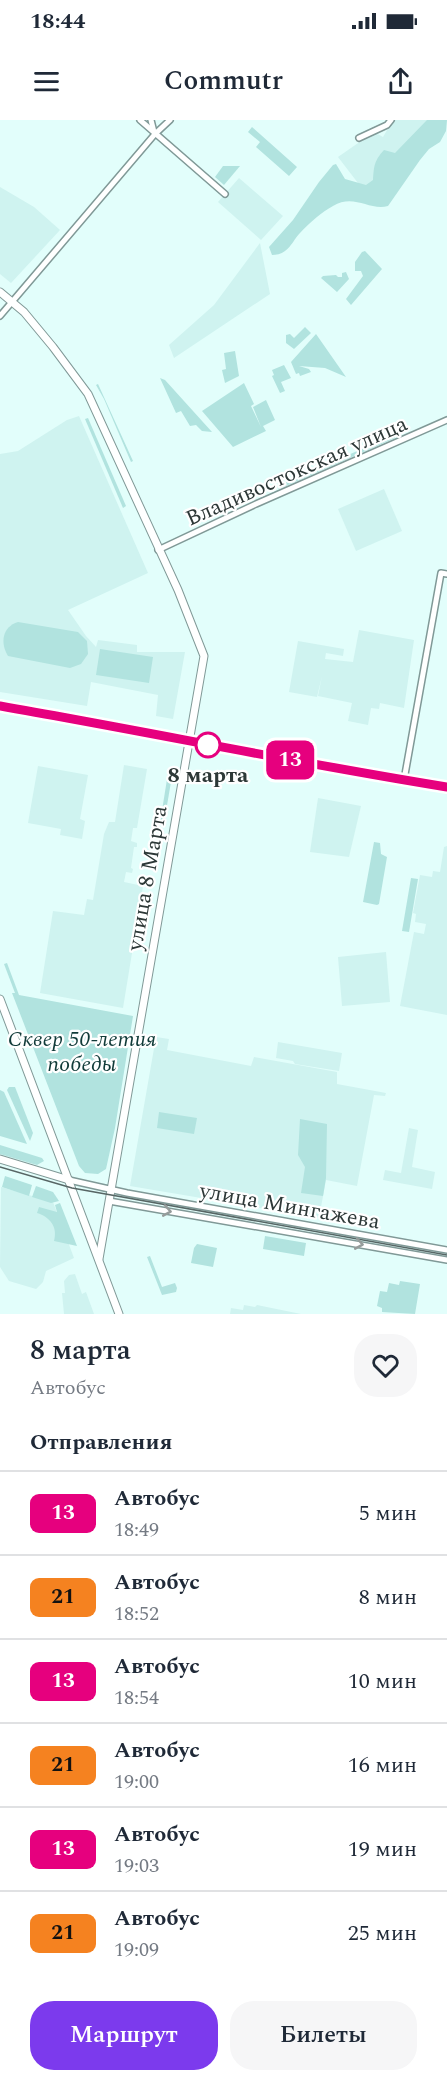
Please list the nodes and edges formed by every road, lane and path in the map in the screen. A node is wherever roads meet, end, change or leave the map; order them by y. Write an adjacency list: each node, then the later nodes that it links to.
1 (140, 120): 5 (street)
2 (151, 120): 5 (street)
3 (170, 120): 5 (street)
4 (392, 120): 6 (street)
5 (155, 134): 7 (street); 9 (street)
6 (359, 138)
7 (225, 194)
8 (0, 292): 9 (main road, улица 8 Марта)
9 (13, 301): 10 (street); 12 (main road, улица 8 Марта)
10 (0, 316)
11 (447, 420): 12 (street, Владивостокская улица)
12 (158, 550): 15 (main road, улица 8 Марта)
13 (444, 574): 16 (street)
14 (0, 706): 15 (main road)
15 (189, 740): 16 (main road); 21 (main road, улица 8 Марта)
16 (404, 780): 17 (main road)
17 (447, 787)
18 (0, 999): 20 (main road)
19 (0, 1159): 20 (main road)
20 (69, 1180): 21 (street, улица Мингажева); 24 (main road)
21 (111, 1189): 22 (main road, улица 8 Марта); 23 (street, улица Мингажева)
22 (109, 1201): 24 (main road, улица 8 Марта); 25 (street, one-way to 25)
23 (447, 1250)
24 (99, 1259): 26 (main road)
25 (447, 1260)
26 (119, 1314)

